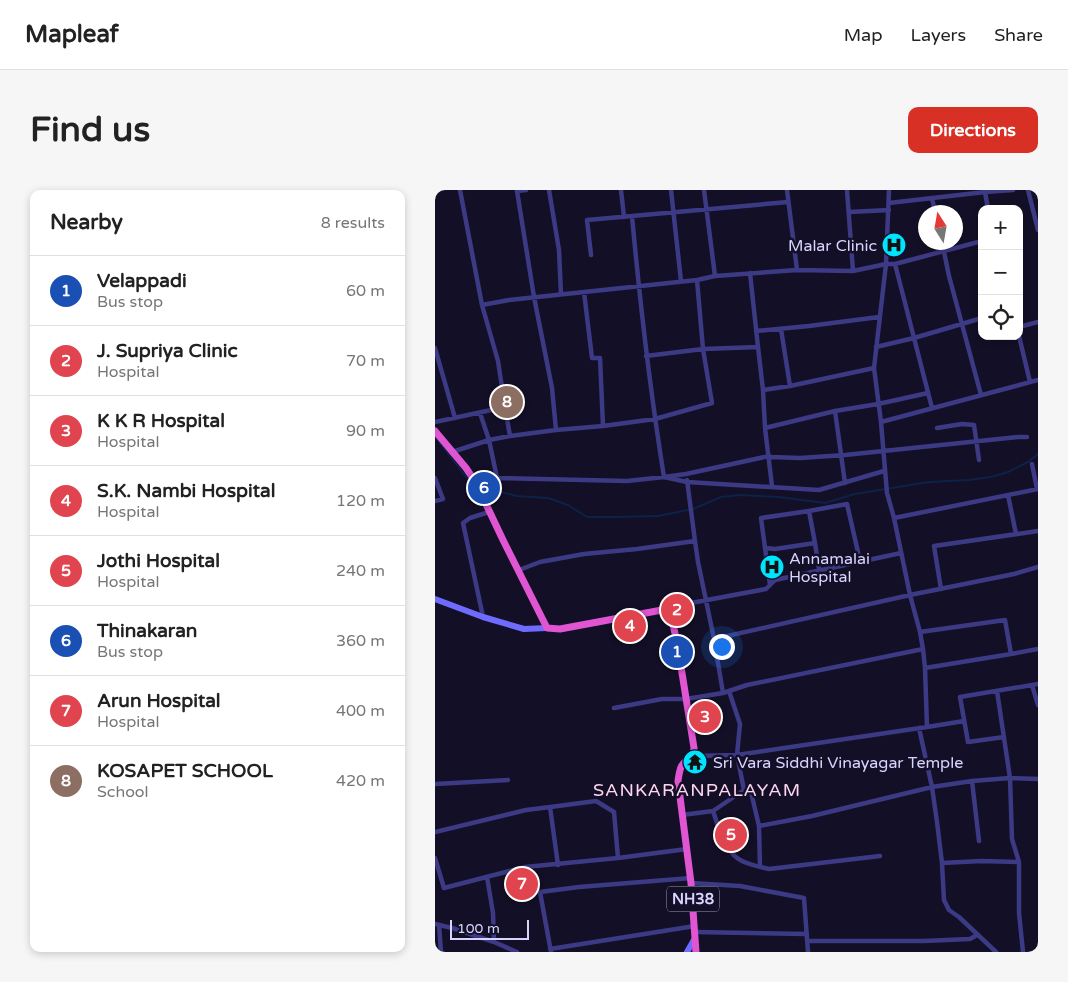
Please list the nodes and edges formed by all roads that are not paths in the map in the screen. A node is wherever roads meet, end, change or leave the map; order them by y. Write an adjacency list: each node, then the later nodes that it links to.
1 (460, 190): 40 (street)
2 (526, 190): 39 (street)
3 (549, 190): 38 (street)
4 (621, 190): 23 (street)
5 (671, 190): 21 (street)
6 (704, 190): 18 (street)
7 (787, 190): 14 (street)
8 (847, 190): 20 (street)
9 (889, 190): 15 (street)
10 (1013, 190): 12 (street)
11 (1028, 190): 24 (street)
12 (985, 192): 13 (street); 17 (street)
13 (932, 198): 15 (street); 16 (street)
14 (788, 202): 18 (street); 30 (street)
15 (889, 203): 19 (street)
16 (934, 205)
17 (987, 205)
18 (707, 209): 21 (street); 33 (street)
19 (889, 210): 20 (street); 28 (street)
20 (849, 212): 31 (street)
21 (674, 213): 22 (street); 35 (street)
22 (632, 216): 23 (street); 36 (street)
23 (624, 217): 27 (street)
24 (1038, 230)
25 (978, 242): 26 (street)
26 (944, 251): 29 (street); 44 (street)
27 (591, 255)
28 (886, 264): 29 (street); 31 (street); 41 (street)
29 (895, 264): 48 (street)
30 (797, 270): 31 (street); 32 (street)
31 (853, 271)
32 (750, 273): 33 (street); 47 (street)
33 (715, 276): 34 (street)
34 (697, 280): 35 (street); 53 (street)
35 (681, 281): 36 (street)
36 (639, 286): 37 (street); 54 (street)
37 (584, 292): 38 (street); 71 (street)
38 (561, 294): 39 (street)
39 (534, 297): 40 (street); 74 (street)
40 (482, 305): 63 (street)
41 (879, 317): 46 (street); 50 (street)
42 (978, 319): 44 (street)
43 (1038, 322): 45 (street)
44 (962, 324): 48 (street); 61 (street)
45 (1023, 326)
46 (781, 329): 47 (street); 58 (street)
47 (756, 331): 51 (street)
48 (913, 338): 50 (street); 60 (street)
49 (1020, 340): 57 (street)
50 (876, 346): 55 (street)
51 (758, 347): 53 (street); 59 (street)
52 (435, 348): 67 (street)
53 (703, 349): 54 (street); 68 (street)
54 (646, 356): 68 (street)
55 (874, 368): 58 (street); 62 (street)
56 (1038, 380): 57 (street)
57 (1030, 382): 61 (street)
58 (790, 386): 59 (street)
59 (763, 390): 72 (street)
60 (928, 393): 62 (street); 64 (street)
61 (981, 395): 64 (street)
62 (879, 404): 65 (street); 70 (street)
63 (505, 407): 66 (street); 76 (street)
64 (932, 408): 70 (street)
65 (835, 411): 72 (street); 82 (street)
66 (480, 413): 67 (street); 78 (street)
67 (455, 418): 69 (street)
68 (655, 419): 71 (street); 88 (street)
69 (435, 422)
70 (881, 422): 80 (street)
71 (603, 426): 74 (street)
72 (765, 428): 83 (street)
73 (937, 428): 79 (street)
74 (557, 430): 76 (street)
75 (435, 431): 81 (highway)
76 (510, 436): 78 (street)
77 (1027, 437): 79 (street)
78 (489, 440): 81 (street); 90 (street)
79 (976, 442): 80 (street); 84 (street)
80 (883, 450): 82 (street); 86 (street)
81 (452, 452): 92 (highway)
82 (841, 455): 83 (street); 93 (street)
83 (769, 456): 87 (street); 94 (street)
84 (979, 460)
85 (1032, 464): 95 (street)
86 (884, 471): 93 (street); 100 (street)
87 (686, 474): 88 (street); 91 (street)
88 (664, 476): 90 (street); 91 (street)
89 (435, 478): 97 (street)
90 (497, 478): 92 (street)
91 (687, 482): 94 (street); 103 (street)
92 (476, 483): 99 (highway)
93 (845, 483): 94 (street)
94 (772, 486)
95 (1037, 489): 96 (street)
96 (1008, 495): 100 (street); 102 (street)
97 (435, 501)
98 (809, 511): 104 (street); 105 (street); 107 (street)
99 (489, 512): 109 (highway); 117 (street)
100 (894, 518): 106 (street)
101 (1038, 531): 102 (street)
102 (1016, 534): 112 (street)
103 (695, 541): 109 (street); 115 (street)
104 (815, 542): 105 (street); 110 (street)
105 (765, 548): 111 (street)
106 (901, 553): 107 (street); 113 (street)
107 (861, 561): 110 (street)
108 (1038, 567): 112 (street)
109 (519, 570): 118 (highway)
110 (819, 570): 111 (street)
111 (770, 585): 115 (street)
112 (941, 588): 113 (street)
113 (910, 595): 119 (street); 120 (street)
114 (435, 599): 117 (main road)
115 (706, 600): 116 (street); 120 (street)
116 (669, 610): 118 (highway); 129 (highway)
117 (483, 617): 118 (main road)
118 (547, 628)
119 (920, 632): 121 (street); 123 (street)
120 (714, 638): 128 (street)
121 (923, 649): 124 (street); 126 (street)
122 (1038, 649): 123 (street)
123 (1011, 654): 124 (street)
124 (925, 668): 133 (street)
125 (1035, 685): 127 (street); 130 (street)
126 (729, 691): 128 (street); 136 (street)
127 (997, 691): 132 (street); 135 (street)
128 (723, 693): 129 (street)
129 (686, 699): 131 (street); 137 (highway)
130 (1038, 704)
131 (614, 708)
132 (964, 721): 133 (street); 135 (street)
133 (927, 726): 134 (street)
134 (919, 728): 136 (street); 143 (street)
135 (1004, 737): 138 (street)
136 (737, 755): 137 (street); 144 (street)
137 (693, 756): 147 (highway, NH38)
138 (1010, 778): 139 (street); 141 (street); 155 (street)
139 (1038, 779)
140 (507, 780): 142 (street)
141 (972, 781): 143 (street); 150 (street)
142 (435, 784)
143 (932, 787): 148 (street); 156 (street)
144 (744, 790): 146 (street); 148 (street)
145 (550, 807): 149 (street); 154 (street); 157 (street)
146 (713, 811): 147 (street); 158 (street)
147 (682, 817): 151 (highway, NH38)
148 (759, 826): 158 (street)
149 (435, 832)
150 (979, 841)
151 (687, 848): 154 (street); 160 (highway, NH38)
152 (880, 856): 158 (street)
153 (435, 858): 159 (street)
154 (618, 858): 157 (street)
155 (1019, 862): 156 (street); 174 (street)
156 (942, 863): 164 (street)
157 (558, 864): 159 (street)
158 (760, 867)
159 (487, 877): 166 (street)
160 (691, 881): 162 (highway, NH38); 163 (street); 167 (street)
161 (437, 924): 166 (street); 168 (street)
162 (695, 932): 163 (street); 167 (street); 170 (main road); 171 (highway, NH38)
163 (807, 934): 165 (street)
164 (977, 935): 165 (street); 173 (street)
165 (807, 941): 172 (street)
166 (494, 942): 169 (street)
167 (551, 951)
168 (441, 952)
169 (517, 952)
170 (687, 952)
171 (696, 952)
172 (807, 952)
173 (996, 952)
174 (1023, 952)

